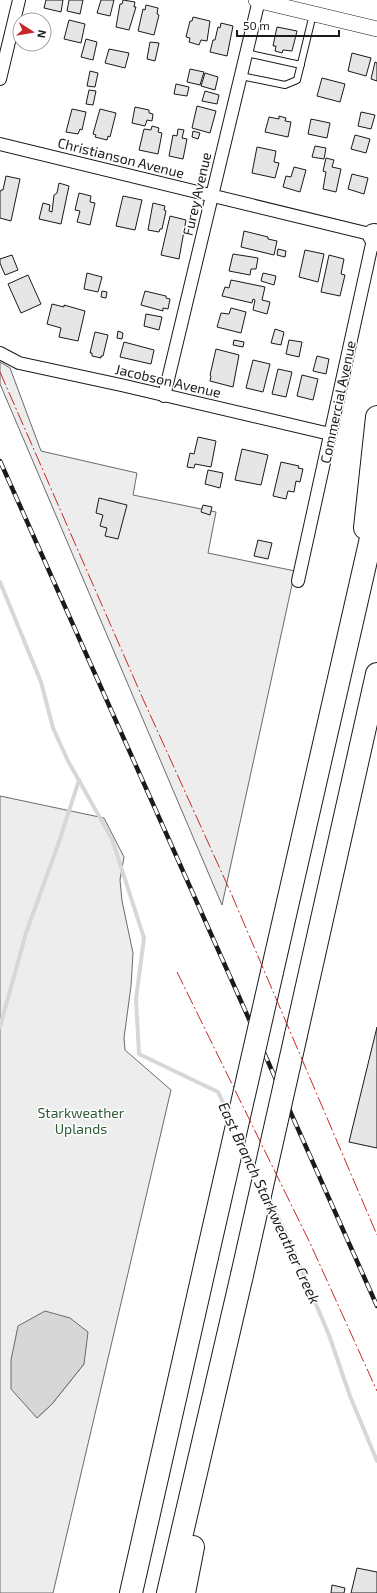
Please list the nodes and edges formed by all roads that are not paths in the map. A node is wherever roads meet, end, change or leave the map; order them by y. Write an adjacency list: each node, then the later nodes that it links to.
1 (19, 0): 8 (street)
2 (258, 0): 3 (street); 5 (street, Furey Avenue)
3 (313, 14): 4 (street); 6 (lane)
4 (377, 29)
5 (246, 53): 6 (lane); 7 (street, Furey Avenue)
6 (301, 65): 7 (lane)
7 (240, 76): 10 (street, Furey Avenue)
8 (0, 79)
9 (0, 144): 10 (street, Christianson Avenue)
10 (212, 196): 11 (street, Christianson Avenue); 13 (street, Furey Avenue)
11 (376, 232): 15 (street, Commercial Avenue)
12 (0, 353): 13 (street, Jacobson Avenue)
13 (164, 396): 15 (street, Jacobson Avenue)
14 (377, 417): 18 (highway)
15 (330, 434): 17 (street, Commercial Avenue)
16 (377, 512): 18 (highway)
17 (298, 581)
18 (356, 604): 21 (highway, bridge)
19 (377, 674): 20 (highway)
20 (374, 690): 22 (highway, bridge)
21 (194, 1313): 23 (highway); 24 (highway)
22 (205, 1437): 25 (highway); 26 (highway)
23 (118, 1593)
24 (131, 1593)
25 (168, 1593)
26 (184, 1593)

